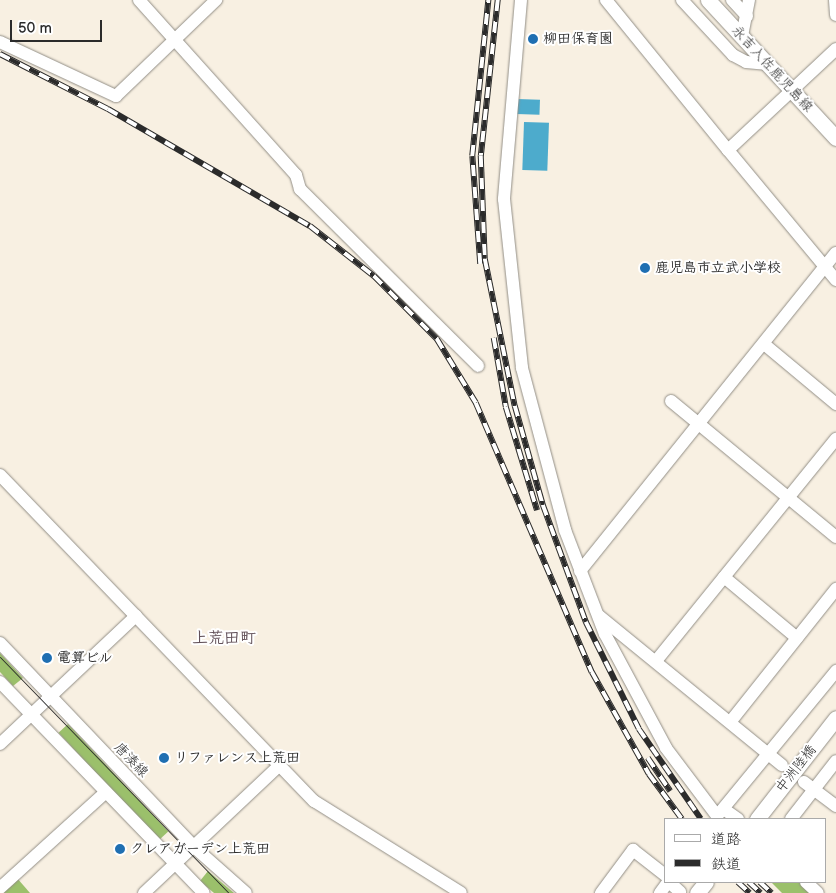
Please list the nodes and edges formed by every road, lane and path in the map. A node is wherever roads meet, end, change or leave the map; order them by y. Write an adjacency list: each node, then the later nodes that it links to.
1 (139, 0): 13 (street)
2 (216, 0): 13 (street)
3 (521, 0): 32 (street)
4 (606, 0): 19 (street)
5 (682, 0): 16 (street)
6 (708, 0): 12 (main road, 永吉入佐鹿児島線)
7 (732, 0): 11 (street)
8 (749, 0): 11 (street)
9 (836, 0): 10 (street)
10 (836, 15)
11 (747, 16): 12 (street)
12 (742, 36): 16 (main road, 永吉入佐鹿児島線)
13 (174, 39): 14 (street); 24 (street)
14 (0, 42)
15 (836, 49): 17 (street)
16 (768, 64): 17 (main road, 永吉入佐鹿児島線)
17 (793, 90): 18 (main road, 永吉入佐鹿児島線); 19 (street)
18 (836, 138)
19 (728, 150): 21 (street)
20 (836, 253): 21 (street)
21 (823, 265): 22 (street); 23 (street)
22 (836, 280)
23 (764, 344): 26 (street); 27 (street)
24 (478, 366)
25 (671, 401): 27 (street)
26 (836, 404)
27 (700, 425): 30 (street); 32 (street)
28 (836, 439): 30 (street)
29 (0, 474): 35 (street)
30 (789, 498): 31 (street); 33 (street)
31 (836, 537)
32 (580, 571): 36 (street)
33 (724, 577): 37 (street); 39 (street)
34 (836, 590): 37 (street)
35 (136, 616): 42 (street); 50 (street)
36 (600, 616): 39 (street); 54 (street)
37 (797, 638): 45 (street)
38 (0, 643): 42 (street, 唐湊線)
39 (656, 661): 45 (street)
40 (836, 671): 47 (street)
41 (0, 682): 43 (street)
42 (48, 696): 43 (street); 58 (street, 唐湊線)
43 (30, 715): 46 (street); 52 (street)
44 (836, 718): 56 (main road, 中洲陸橋)
45 (731, 721): 47 (street)
46 (0, 744)
47 (769, 754): 49 (street); 54 (street)
48 (836, 761): 51 (street)
49 (782, 764)
50 (280, 765): 58 (street); 65 (street)
51 (809, 786): 53 (street); 57 (street)
52 (106, 792): 59 (street); 64 (street)
53 (836, 806)
54 (725, 810): 55 (street)
55 (737, 818)
56 (758, 818)
57 (792, 818)
58 (194, 847): 59 (street); 69 (street, 唐湊線)
59 (176, 864): 67 (street); 68 (street)
60 (664, 874): 70 (street)
61 (668, 883): 71 (street)
62 (670, 883): 66 (street)
63 (807, 883): 72 (street)
64 (0, 888)
65 (458, 892)
66 (680, 892)
67 (144, 893)
68 (204, 893)
69 (246, 893)
70 (601, 893)
71 (660, 893)
72 (818, 893)

